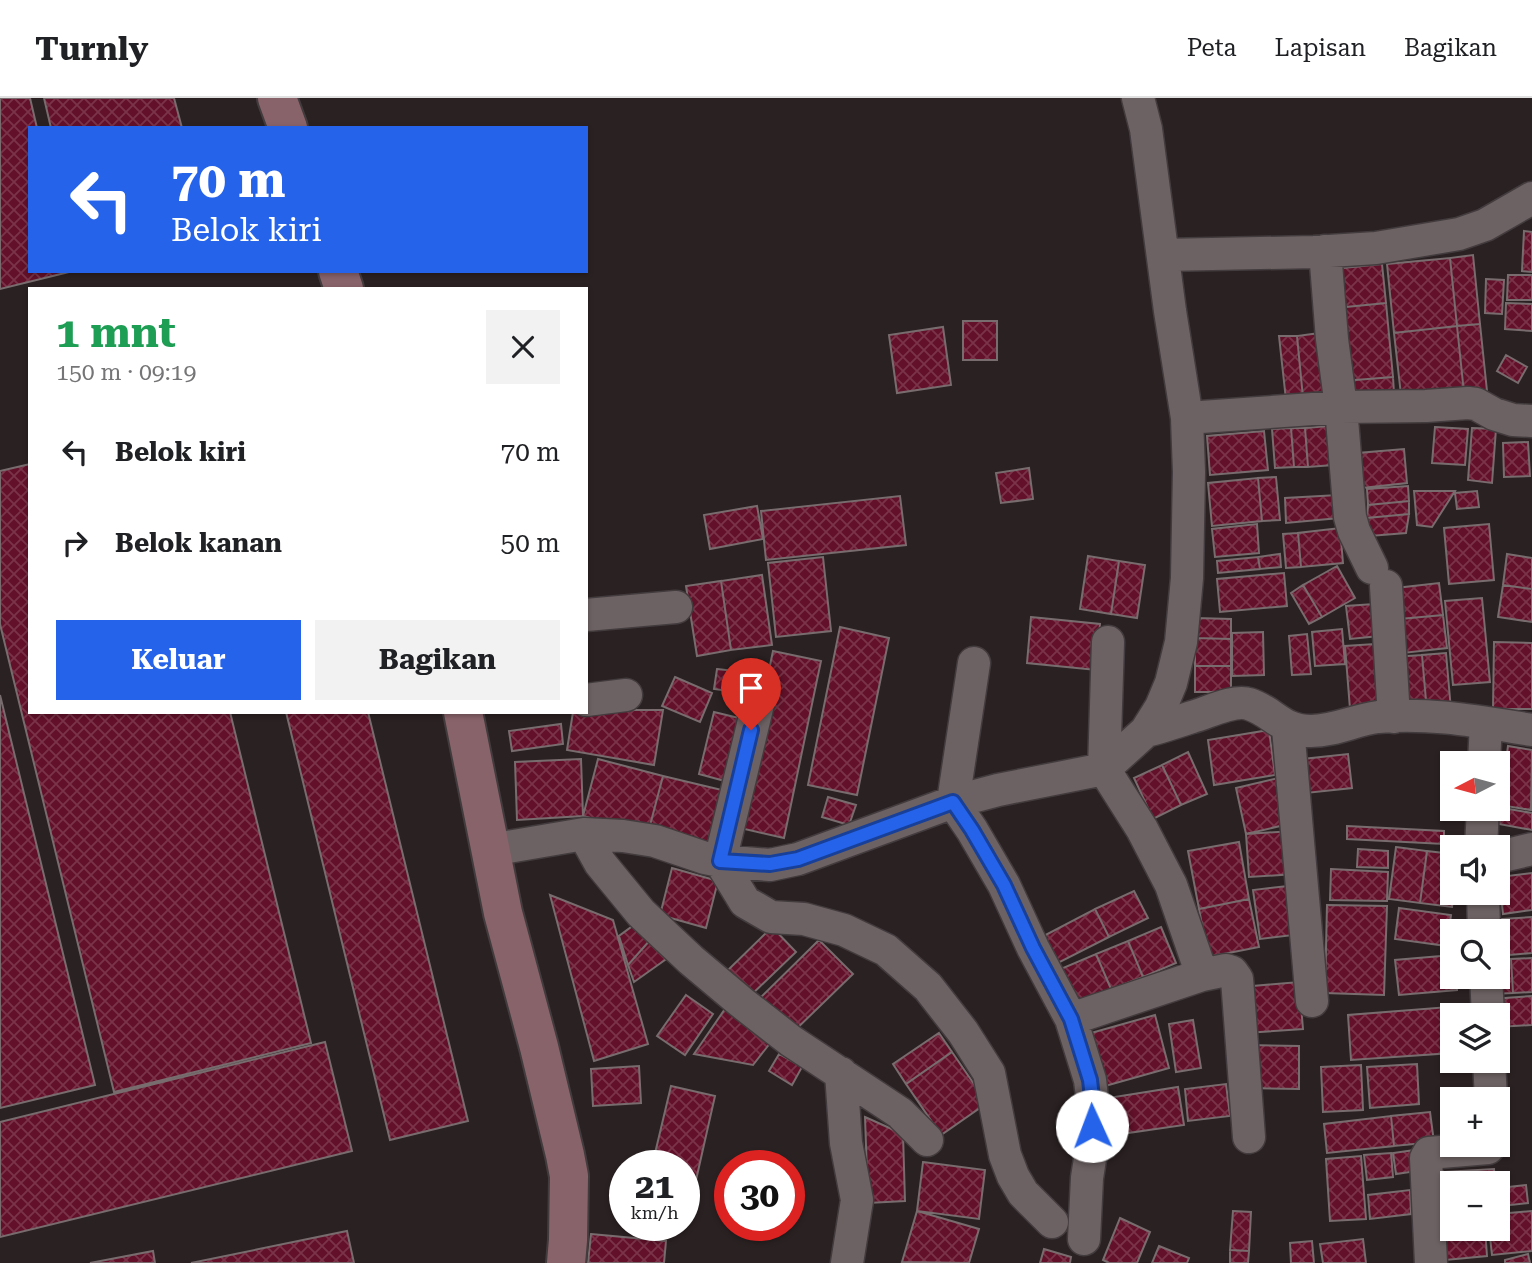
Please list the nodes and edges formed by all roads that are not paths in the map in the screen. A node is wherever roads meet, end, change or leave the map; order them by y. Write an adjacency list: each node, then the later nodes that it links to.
1 (277, 98): 3 (street)
2 (1138, 98): 6 (street)
3 (287, 126)
4 (1532, 198): 5 (street)
5 (1325, 251): 6 (street); 7 (street)
6 (1164, 255): 8 (street)
7 (1341, 407): 8 (street); 9 (street); 18 (street)
8 (1187, 418): 22 (street)
9 (1532, 421)
10 (676, 607): 11 (street)
11 (588, 615)
12 (1108, 642): 24 (street)
13 (974, 663): 25 (street)
14 (626, 695): 15 (street)
15 (588, 700)
16 (758, 704): 30 (street)
17 (468, 714): 28 (street)
18 (1394, 717): 19 (street); 20 (street)
19 (1486, 723): 21 (street); 23 (street)
20 (1288, 728): 22 (street); 32 (street)
21 (1532, 730)
22 (1146, 731): 24 (street)
23 (1485, 751)
24 (1104, 769): 25 (street); 31 (street)
25 (953, 802): 30 (street); 33 (street)
26 (584, 834): 28 (street); 30 (street); 34 (street)
27 (1532, 849): 29 (street)
28 (490, 850): 40 (street)
29 (1510, 854)
30 (720, 861): 38 (street)
31 (1202, 975): 33 (street); 35 (street)
32 (1312, 1000)
33 (1071, 1019): 39 (street)
34 (841, 1073): 36 (street); 41 (street)
35 (1249, 1137)
36 (927, 1140)
37 (1440, 1152): 42 (street)
38 (1052, 1222)
39 (1084, 1239)
40 (567, 1251)
41 (847, 1263)
42 (1431, 1263)

